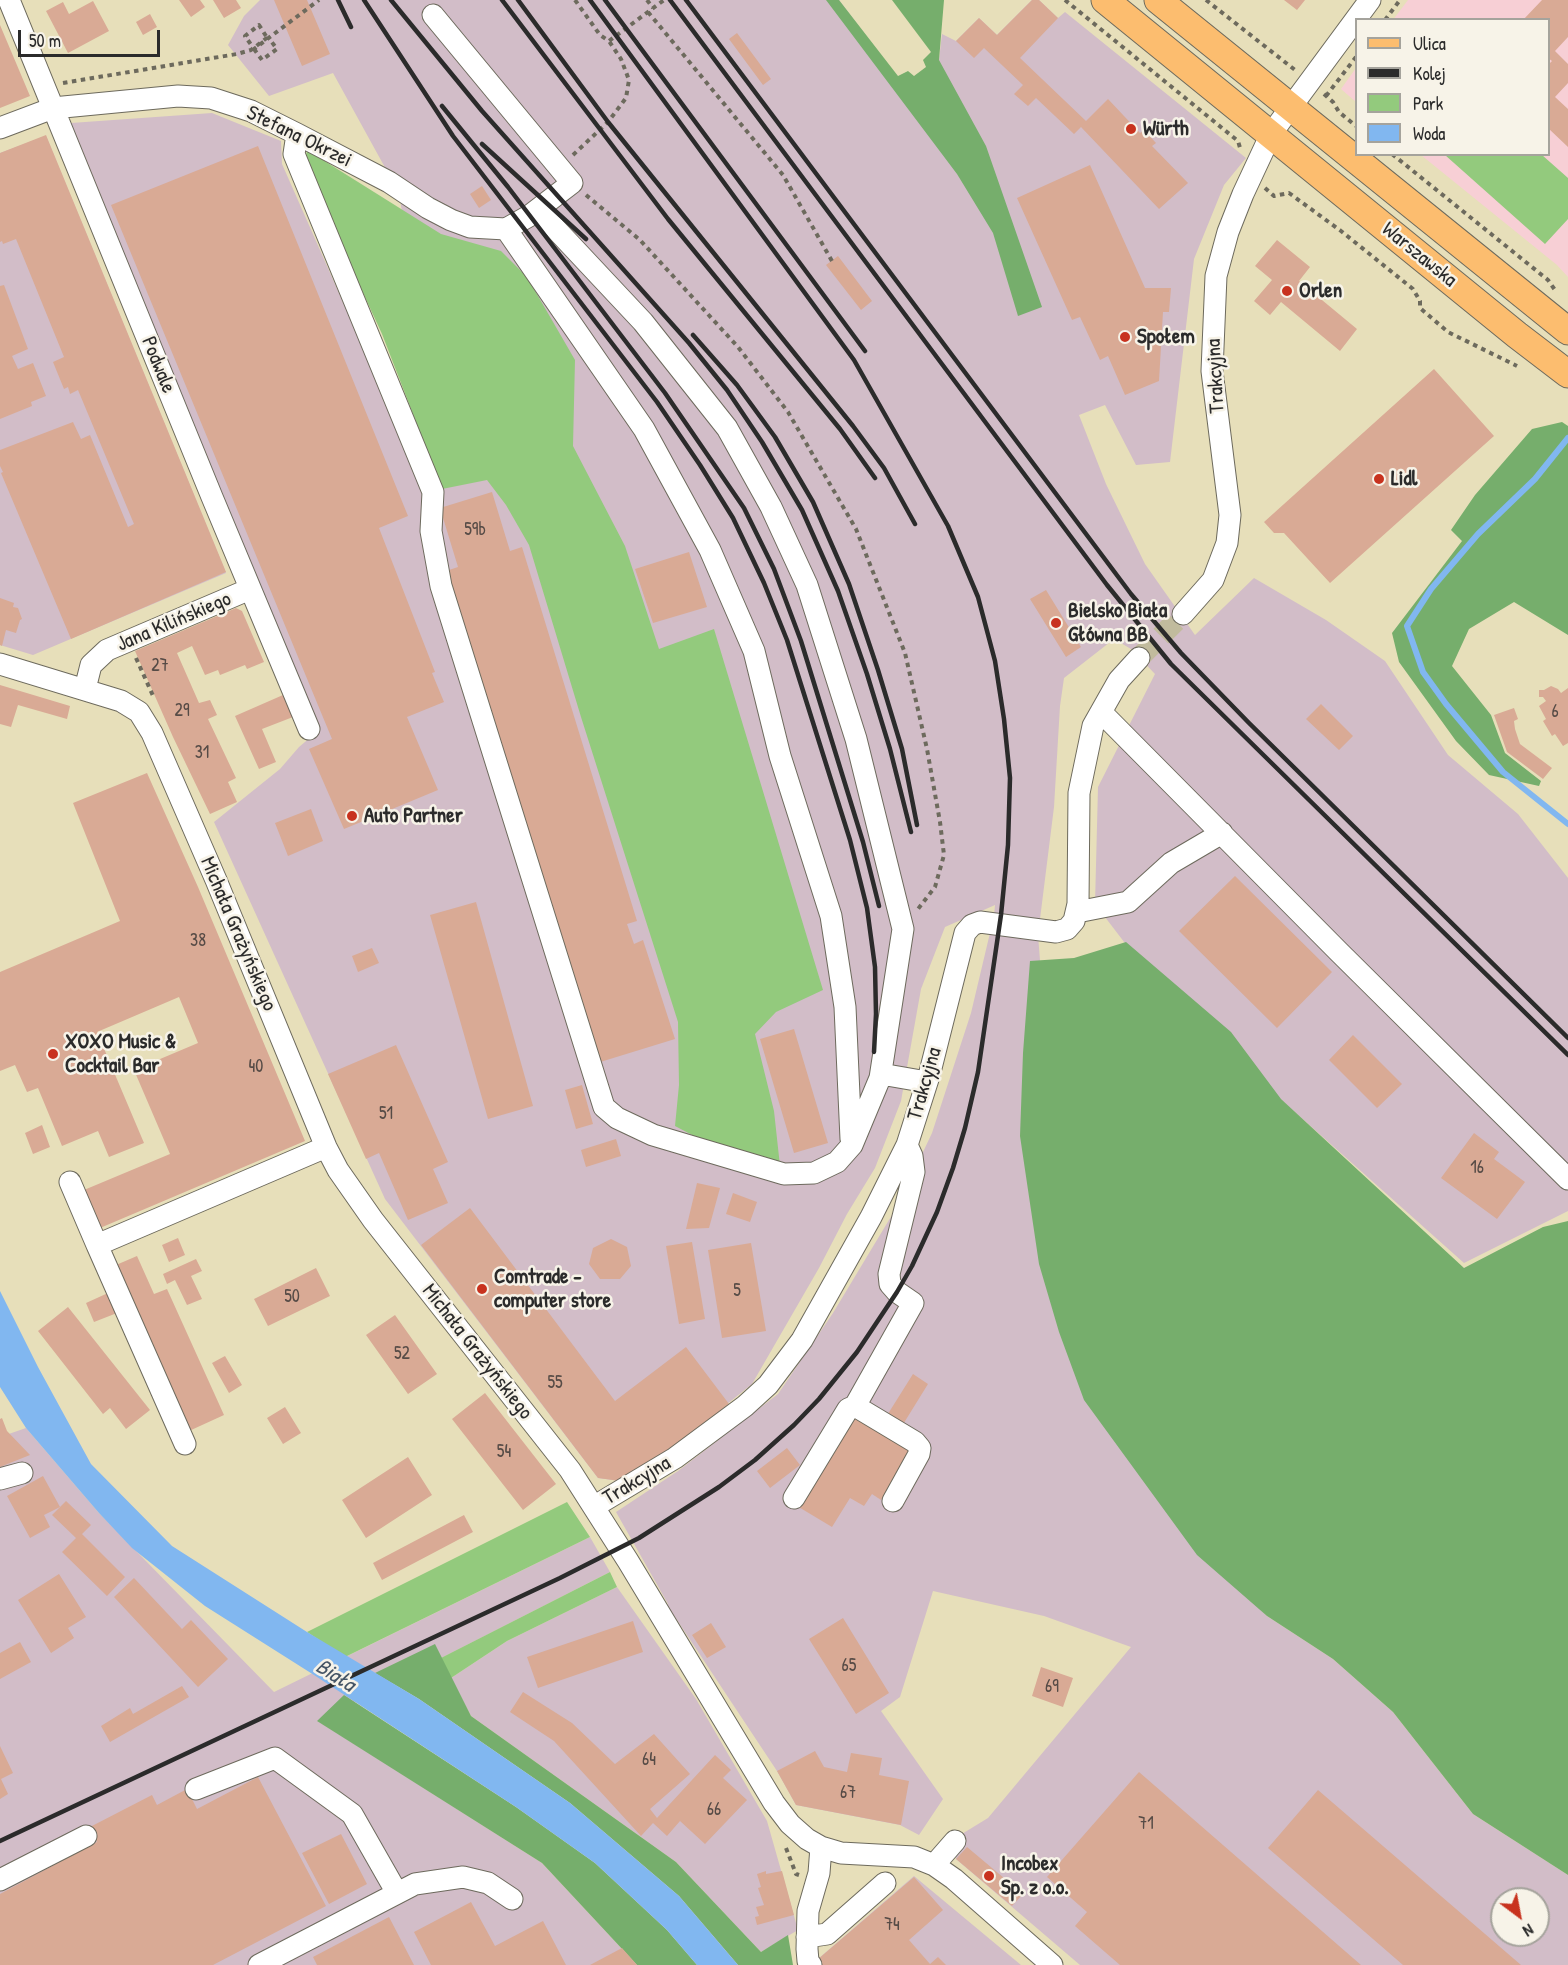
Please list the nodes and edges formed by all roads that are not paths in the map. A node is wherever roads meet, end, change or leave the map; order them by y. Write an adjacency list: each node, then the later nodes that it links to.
1 (9, 0): 9 (street, Podwale)
2 (1105, 0): 12 (main road, Warszawska)
3 (1158, 0): 8 (main road, Warszawska)
4 (1370, 0): 6 (street)
5 (433, 15): 13 (street)
6 (1356, 18)
7 (1355, 20): 8 (street)
8 (1290, 106): 12 (street); 15 (main road, Warszawska)
9 (53, 108): 10 (street, Stefana Okrzei); 11 (street, Stefana Okrzei); 17 (street, Podwale)
10 (0, 128)
11 (297, 134): 14 (street, Stefana Okrzei); 28 (street)
12 (1271, 134): 16 (main road, Warszawska); 18 (street, Trakcyjna)
13 (538, 210): 14 (street); 26 (street)
14 (506, 229): 28 (street)
15 (1568, 331)
16 (1568, 374)
17 (250, 589): 21 (street, Jana Kilińskiego); 23 (street, Podwale)
18 (1183, 614)
19 (1138, 658): 22 (street)
20 (0, 664): 21 (street, Michała Grażyńskiego)
21 (85, 689): 30 (street, Michała Grażyńskiego)
22 (1101, 712): 24 (street); 25 (street)
23 (309, 729)
24 (1222, 833): 25 (street); 31 (street)
25 (1077, 912): 27 (street, Trakcyjna)
26 (880, 1074): 27 (street); 28 (street)
27 (927, 1082): 29 (street, Trakcyjna)
28 (852, 1145)
29 (907, 1145): 34 (street); 40 (street, Trakcyjna)
30 (326, 1147): 33 (street); 40 (street, Michała Grażyńskiego)
31 (1568, 1179)
32 (70, 1182): 33 (street)
33 (97, 1245): 35 (street)
34 (855, 1406): 38 (street); 39 (street)
35 (185, 1444)
36 (22, 1473): 37 (street)
37 (0, 1479)
38 (794, 1498)
39 (893, 1502)
40 (595, 1506): 44 (street, Michała Grażyńskiego)
41 (196, 1789): 48 (street)
42 (86, 1836): 46 (street)
43 (955, 1841): 45 (street)
44 (821, 1847): 45 (street, Michała Grażyńskiego); 50 (street)
45 (934, 1865): 54 (street, Michała Grażyńskiego)
46 (0, 1880)
47 (885, 1883): 50 (street)
48 (397, 1893): 49 (street); 51 (street)
49 (512, 1899)
50 (807, 1937): 53 (street)
51 (287, 1958): 52 (street)
52 (259, 1965)
53 (812, 1965)
54 (1052, 1965)

